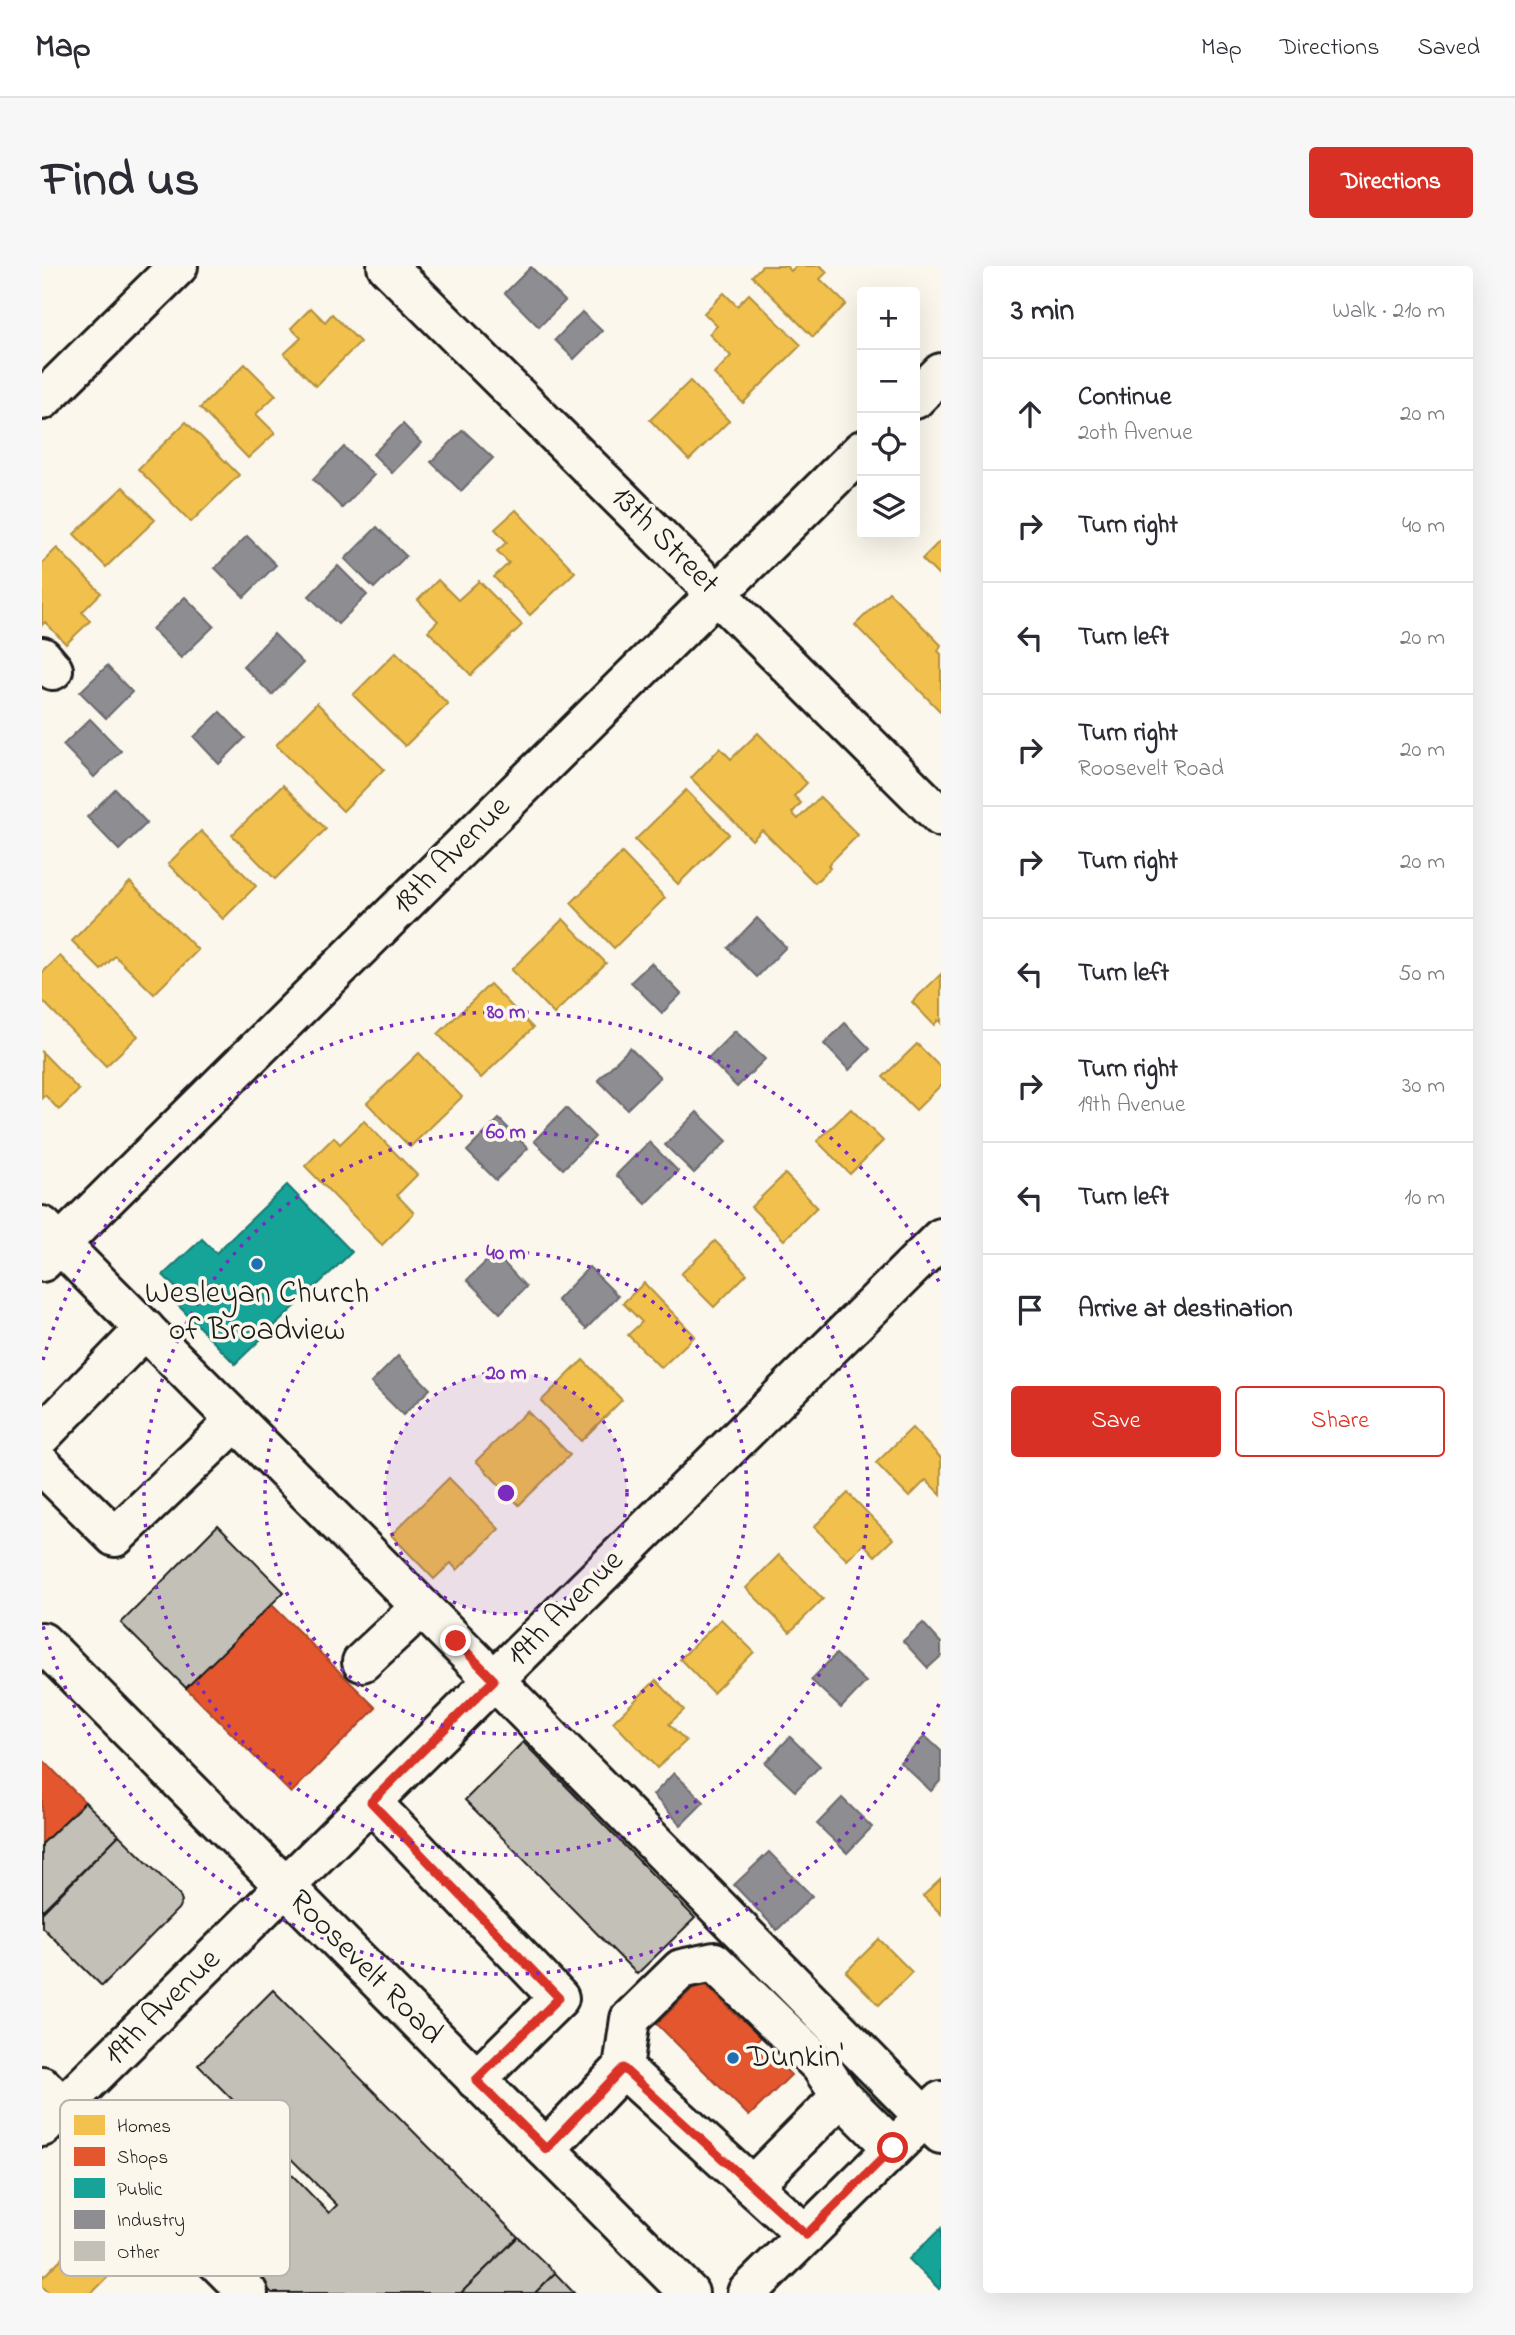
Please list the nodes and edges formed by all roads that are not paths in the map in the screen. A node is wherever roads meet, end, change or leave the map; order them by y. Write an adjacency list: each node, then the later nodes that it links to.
1 (178, 266): 5 (street)
2 (387, 266): 7 (street, 13th Street)
3 (941, 373): 4 (street)
4 (920, 394)
5 (42, 400)
6 (857, 455): 7 (street, 18th Avenue)
7 (717, 594): 8 (street, 13th Street); 10 (street, 18th Avenue)
8 (941, 817)
9 (941, 1238): 18 (street, 19th Avenue)
10 (48, 1244): 11 (street)
11 (145, 1329): 12 (street); 13 (street)
12 (236, 1421): 14 (street); 15 (street)
13 (42, 1435)
14 (42, 1465)
15 (421, 1607): 17 (street); 18 (street)
16 (42, 1642): 20 (street, Roosevelt Road)
17 (362, 1662)
18 (494, 1680): 19 (street, 19th Avenue); 25 (street)
19 (371, 1802): 20 (street, 19th Avenue); 22 (street)
20 (285, 1888): 22 (street, Roosevelt Road); 24 (street, 19th Avenue)
21 (623, 2068): 23 (street); 27 (street); 28 (street)
22 (476, 2080): 27 (street, Roosevelt Road)
23 (841, 2096): 26 (street); 28 (street)
24 (49, 2107)
25 (935, 2118): 26 (street)
26 (893, 2148): 29 (street)
27 (546, 2149): 32 (street, Roosevelt Road)
28 (752, 2186): 29 (street)
29 (806, 2235): 33 (street)
30 (230, 2276): 31 (street)
31 (248, 2293)
32 (689, 2293)
33 (747, 2293)

